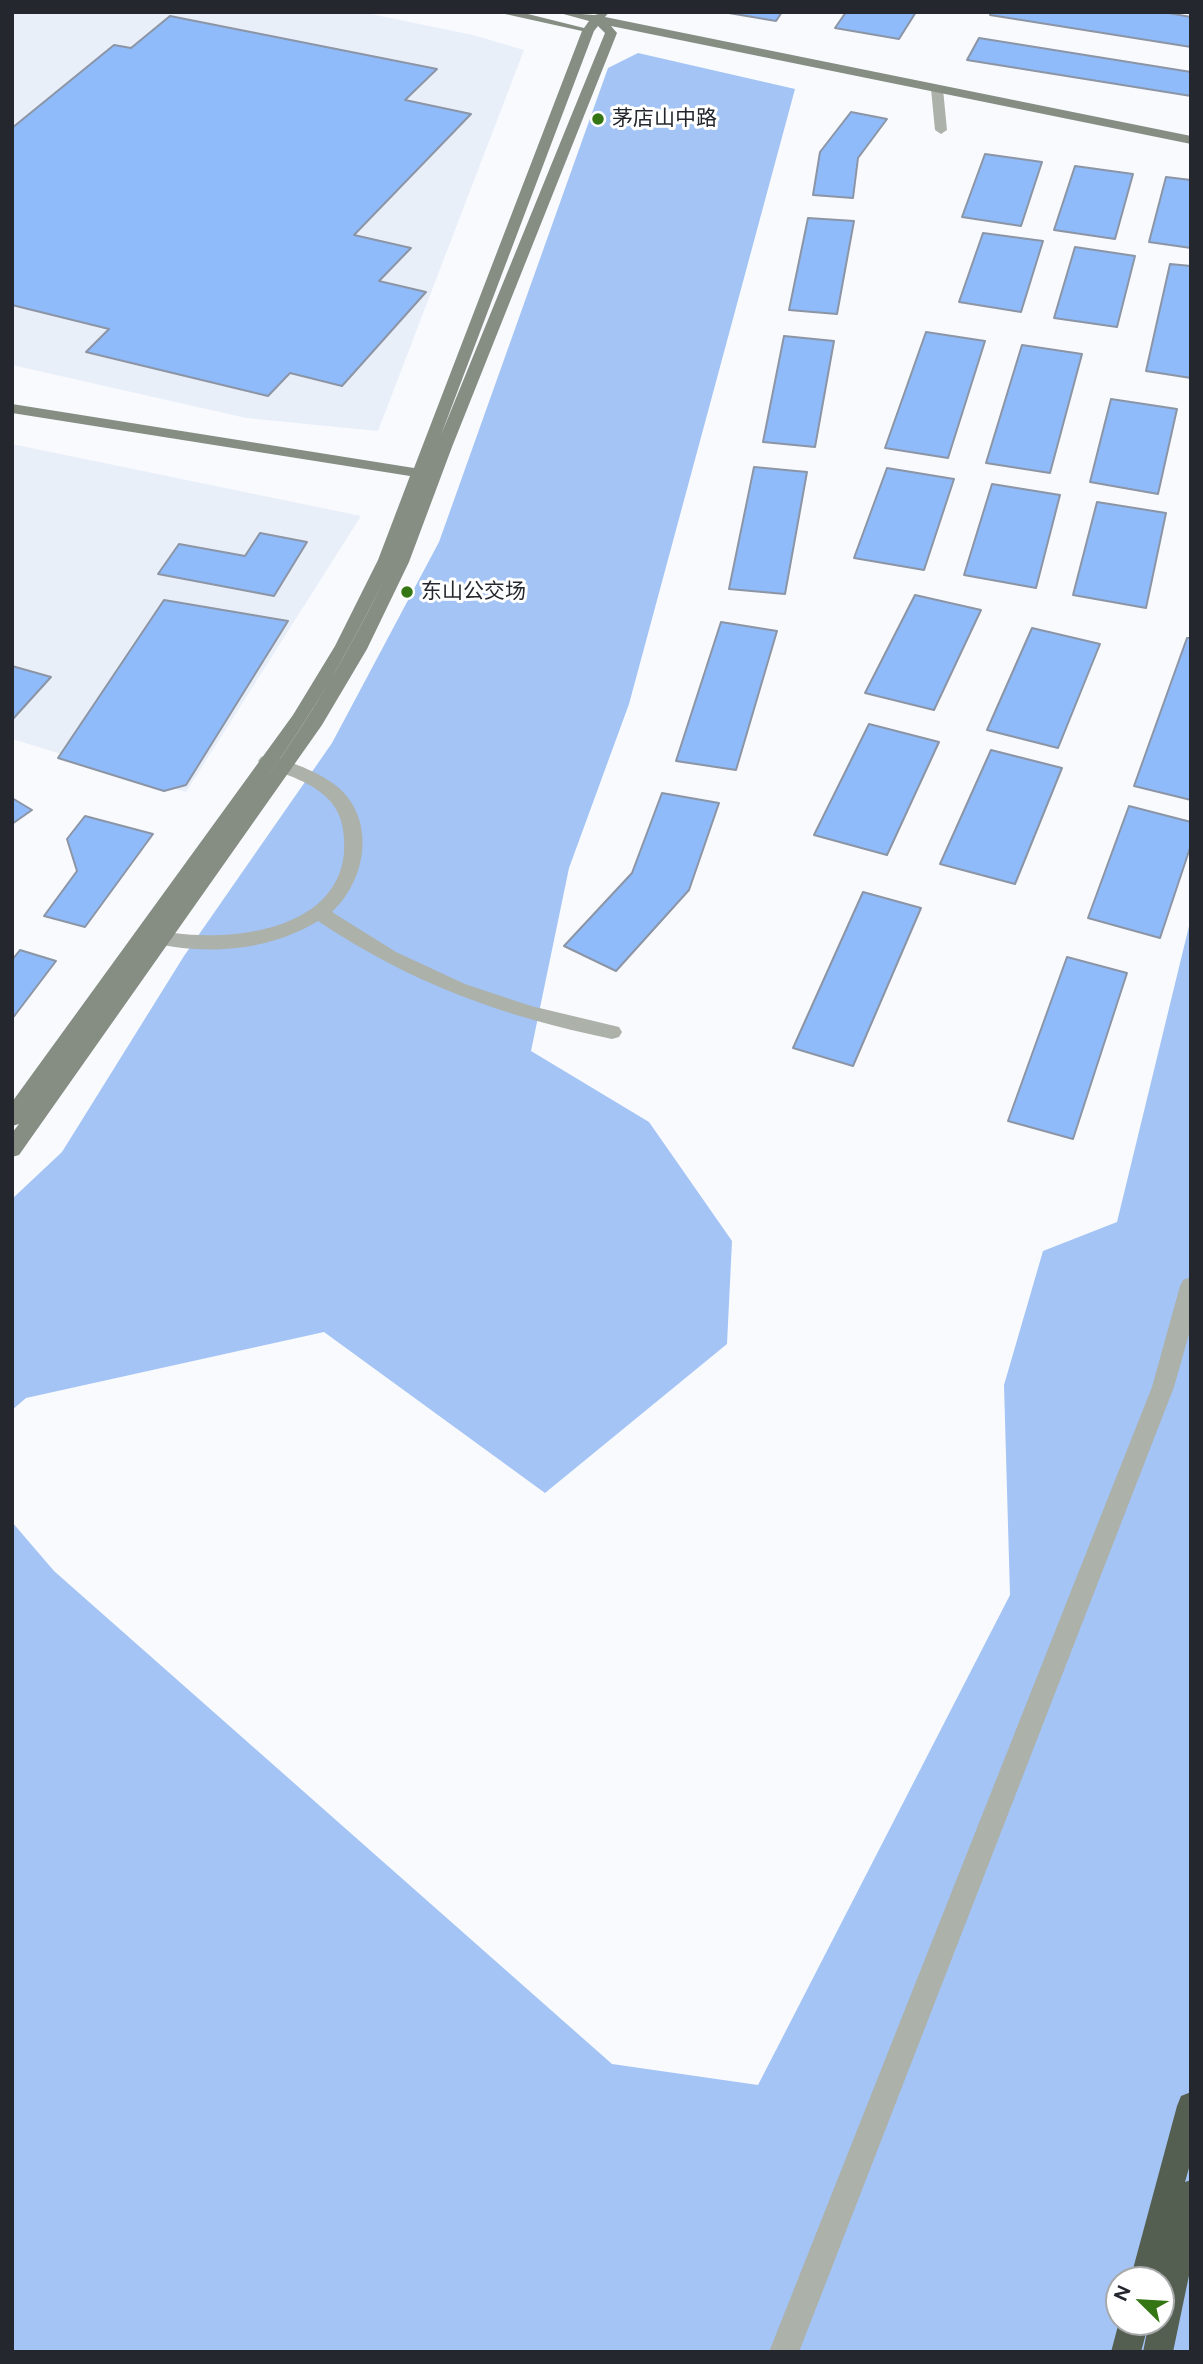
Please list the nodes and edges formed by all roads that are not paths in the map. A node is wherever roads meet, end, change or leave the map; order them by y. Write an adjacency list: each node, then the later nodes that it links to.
1 (502, 12): 4 (street)
2 (562, 12): 3 (street)
3 (600, 15): 4 (street); 5 (street); 6 (street)
4 (588, 30): 5 (street); 12 (street)
5 (611, 33): 6 (street); 12 (street)
6 (795, 59): 7 (street)
7 (937, 89): 8 (street); 9 (street)
8 (941, 130)
9 (1191, 140)
10 (12, 408): 12 (street)
11 (12, 415): 12 (street)
12 (424, 481): 13 (street)
13 (275, 764): 14 (street); 15 (street)
14 (318, 912): 15 (street); 16 (street)
15 (152, 937): 17 (street); 18 (street)
16 (612, 1031)
17 (12, 1118)
18 (12, 1149)
19 (1191, 1286): 23 (street)
20 (1191, 2106): 22 (highway)
21 (1191, 2194): 24 (highway)
22 (1149, 2266)
23 (785, 2352)
24 (1158, 2352)

